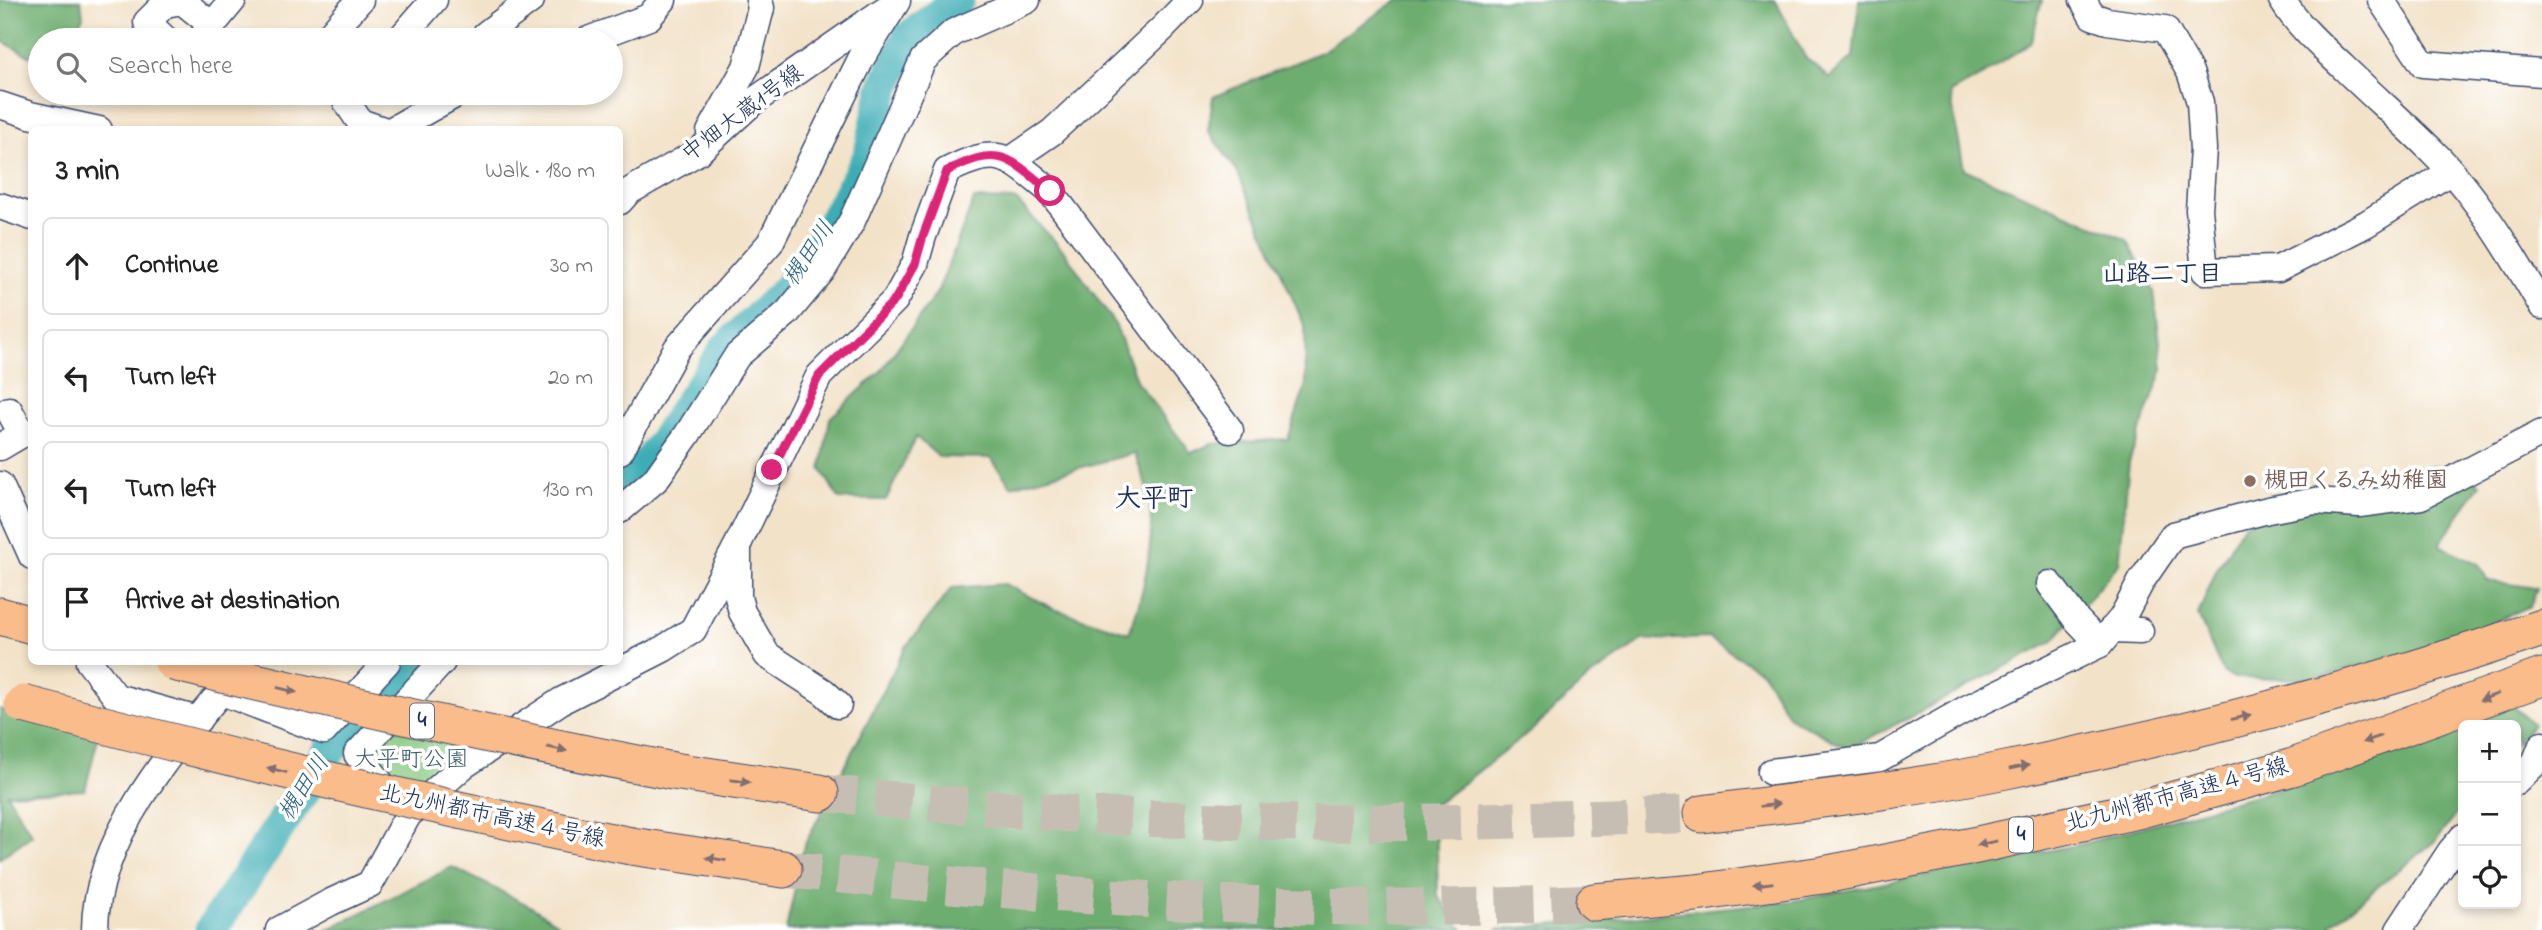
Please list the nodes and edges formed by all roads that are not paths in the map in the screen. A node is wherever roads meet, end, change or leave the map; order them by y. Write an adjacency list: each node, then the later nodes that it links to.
1 (233, 0): 15 (street)
2 (359, 0): 16 (street)
3 (435, 0): 17 (street)
4 (531, 0): 18 (street)
5 (663, 0): 19 (street)
6 (759, 0): 27 (street)
7 (1027, 0): 40 (street)
8 (1190, 0): 28 (street)
9 (2083, 0): 29 (street)
10 (2381, 0): 20 (street)
11 (898, 1): 27 (street, 中畑大蔵1号線); 38 (street)
12 (2289, 5): 29 (street)
13 (153, 28): 14 (street)
14 (203, 28)
15 (211, 28)
16 (335, 28)
17 (410, 28)
18 (494, 28)
19 (620, 28)
20 (2542, 73)
21 (0, 105): 24 (street)
22 (349, 105): 25 (street)
23 (437, 105): 26 (street)
24 (81, 126)
25 (372, 126)
26 (400, 126)
27 (698, 152): 30 (street, 中畑大蔵1号線)
28 (1011, 160): 35 (street); 41 (street)
29 (2450, 172): 33 (street)
30 (623, 198)
31 (0, 206): 32 (street)
32 (28, 216)
33 (2542, 306)
34 (9, 410): 37 (street)
35 (1230, 430)
36 (2542, 433): 48 (street)
37 (18, 438)
38 (623, 446)
39 (0, 485): 42 (street)
40 (623, 507)
41 (738, 544): 57 (street); 66 (street)
42 (28, 547)
43 (2050, 584): 48 (street)
44 (0, 616): 45 (highway)
45 (28, 624)
46 (2542, 628): 65 (highway, one-way to 46)
47 (2140, 631): 48 (street)
48 (2105, 637): 62 (street)
49 (91, 665): 58 (street)
50 (185, 665): 64 (highway, 4, one-way to 64, bridge)
51 (245, 665): 55 (street)
52 (384, 665): 59 (street)
53 (439, 665): 61 (street)
54 (2542, 677): 69 (highway, 北九州都市高速４号線 / 4, one-way to 69)
55 (222, 692): 58 (street); 59 (street)
56 (12, 701): 68 (highway, 北九州都市高速４号線, one-way to 56, bridge)
57 (838, 705)
58 (198, 720): 70 (street)
59 (324, 731): 61 (street)
60 (2542, 745): 63 (street)
61 (357, 754): 66 (street)
62 (1771, 772)
63 (2521, 777)
64 (820, 793)
65 (1702, 814)
66 (408, 815): 71 (street)
67 (2458, 843): 72 (street)
68 (783, 869)
69 (1594, 902)
70 (95, 930)
71 (279, 930)
72 (2399, 930)

